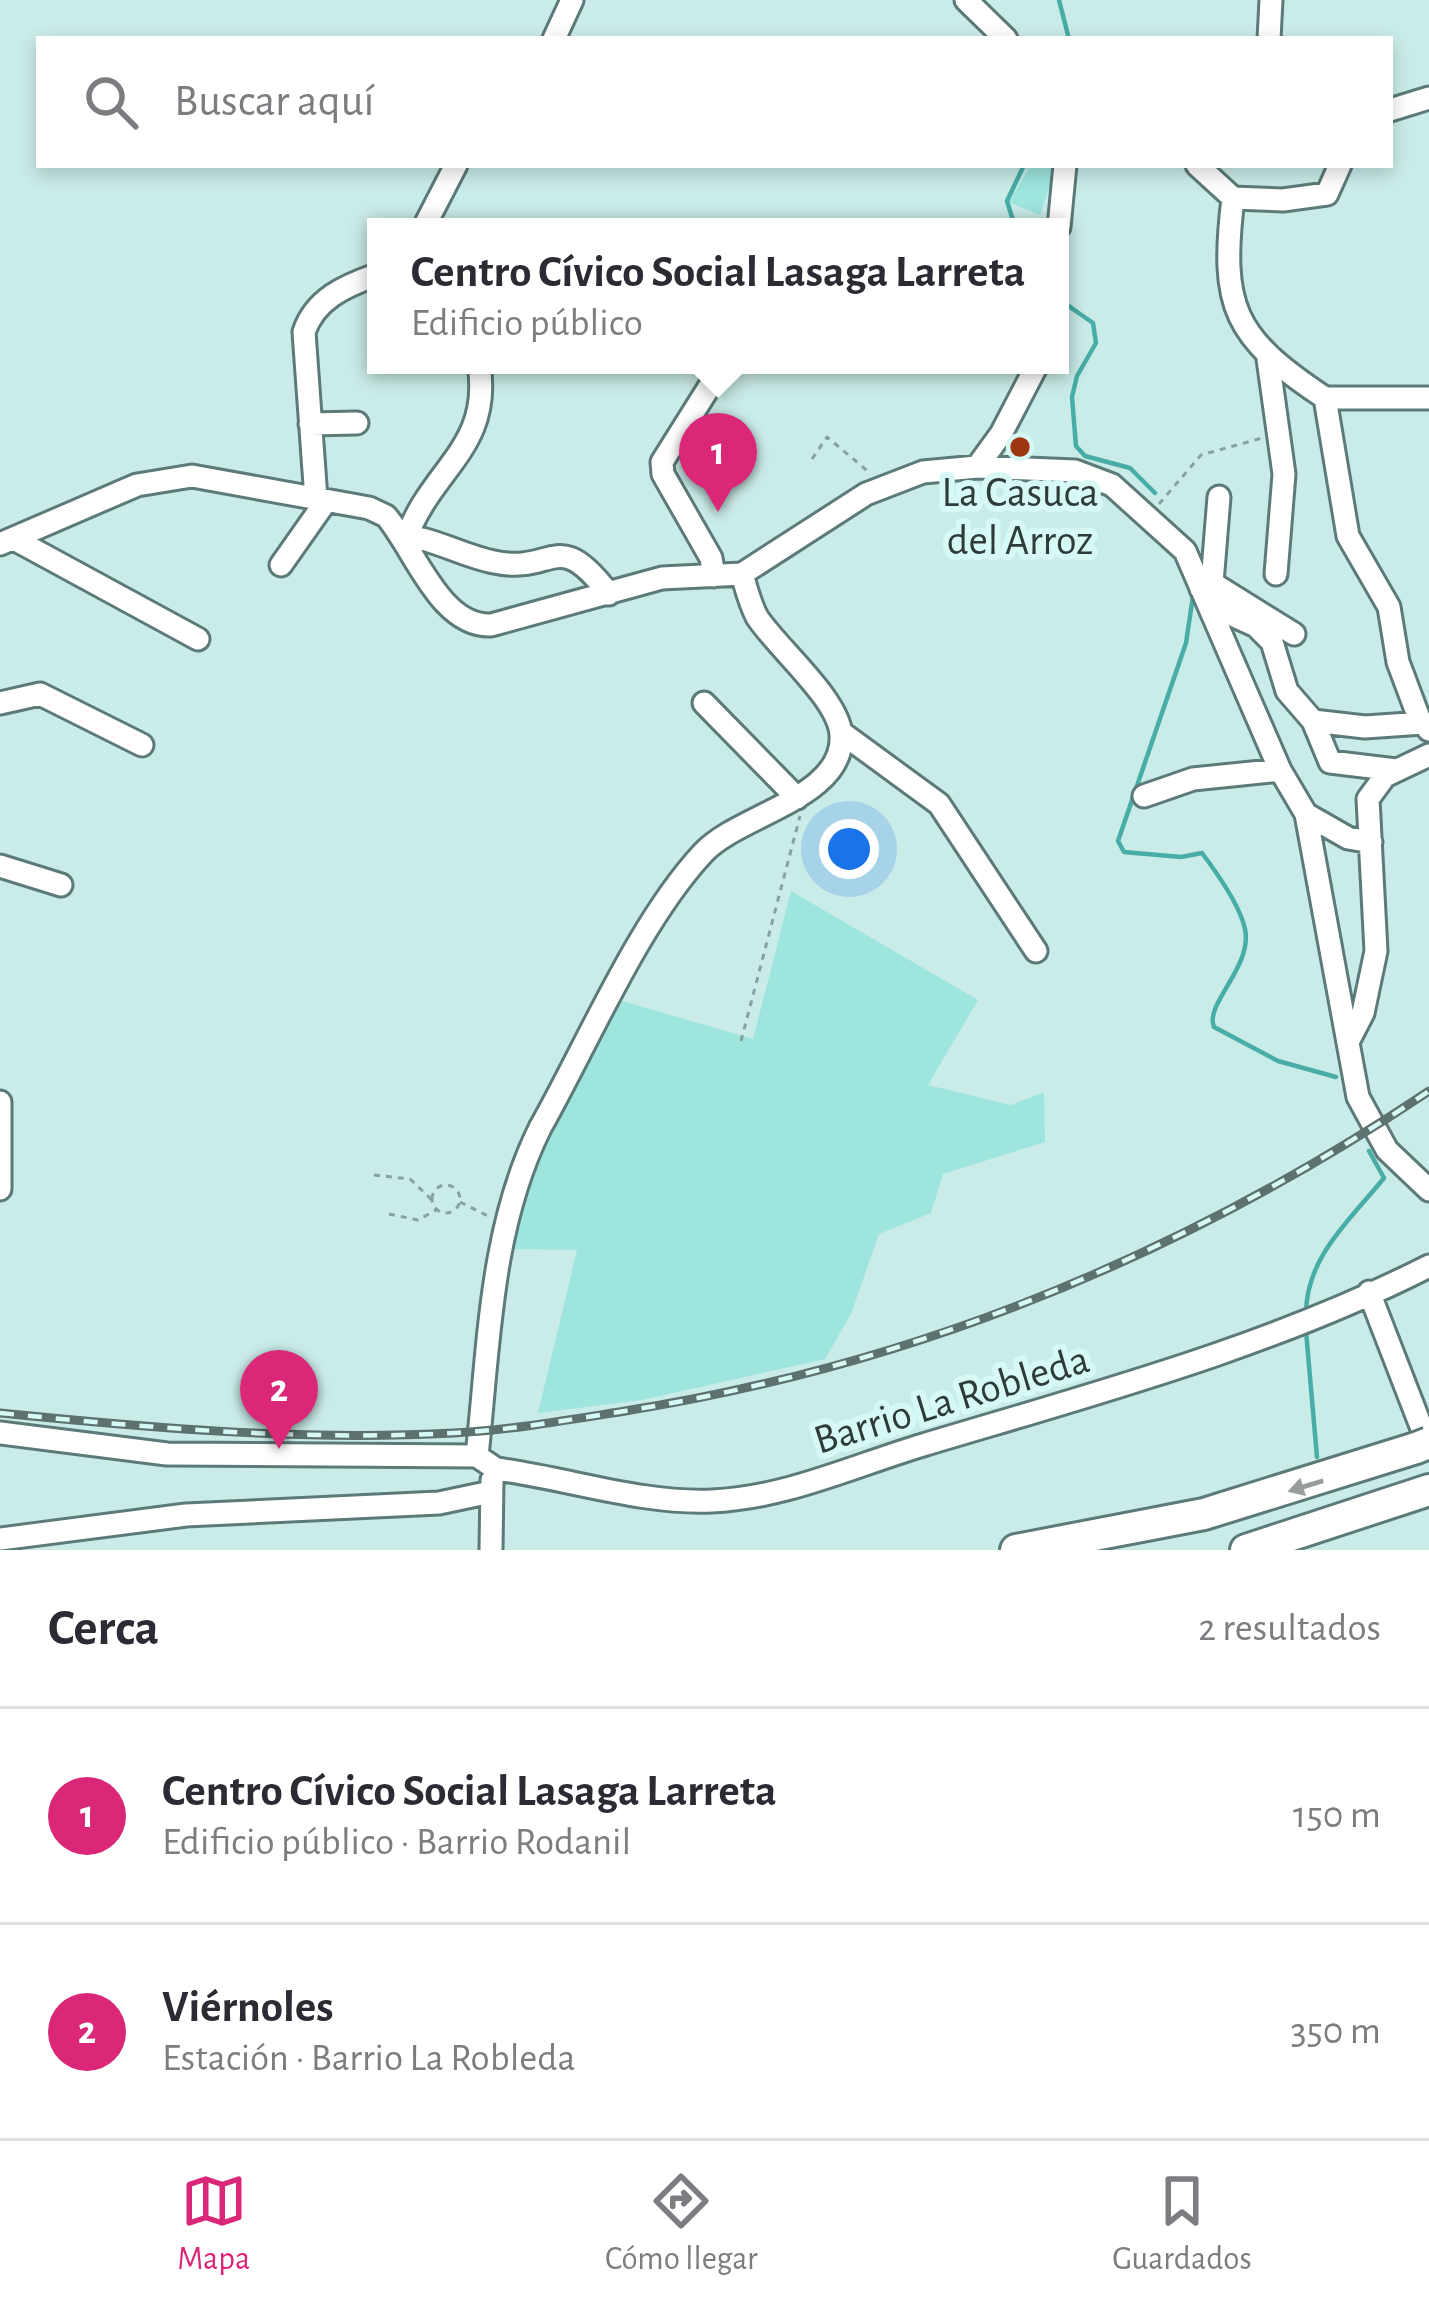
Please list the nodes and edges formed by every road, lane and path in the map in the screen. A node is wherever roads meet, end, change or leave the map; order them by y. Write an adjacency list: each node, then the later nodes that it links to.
1 (572, 0): 4 (street)
2 (966, 0): 5 (street)
3 (1271, 0): 6 (street)
4 (555, 36)
5 (1003, 36)
6 (1269, 36)
7 (1429, 98): 8 (street)
8 (1393, 109)
9 (454, 168): 14 (street)
10 (1065, 168): 15 (street)
11 (1200, 168): 13 (street)
12 (1339, 168): 13 (street)
13 (1234, 198): 17 (street)
14 (429, 218)
15 (1060, 218)
16 (367, 279): 24 (street)
17 (1268, 359): 21 (street); 25 (street)
18 (480, 374): 33 (street)
19 (717, 374): 37 (street)
20 (1032, 374): 27 (street)
21 (1325, 398): 22 (street); 45 (street)
22 (1429, 398)
23 (357, 423): 24 (street)
24 (310, 424): 30 (street)
25 (1279, 446): 31 (path); 36 (street)
26 (812, 459): 28 (path)
27 (977, 467): 28 (street); 31 (street)
28 (885, 486): 35 (street)
29 (1219, 497): 38 (street)
30 (321, 500): 32 (street); 33 (street); 34 (street)
31 (1150, 514): 38 (street)
32 (7, 541): 41 (street)
33 (406, 541): 39 (street); 39 (street)
34 (281, 565)
35 (742, 574): 37 (street); 46 (street)
36 (1276, 574)
37 (714, 576): 39 (street)
38 (1207, 592): 40 (street); 44 (street); 49 (street)
39 (609, 594)
40 (1294, 634)
41 (198, 639)
42 (0, 703): 47 (street)
43 (704, 703): 52 (street)
44 (1313, 721): 45 (street); 50 (street)
45 (1426, 727)
46 (842, 733): 52 (street); 57 (street)
47 (142, 745)
48 (1429, 755): 50 (street)
49 (1280, 770): 51 (street); 53 (street)
50 (1396, 770): 54 (street)
51 (1144, 796)
52 (799, 804): 58 (path); 73 (street)
53 (1306, 814): 54 (street); 59 (street)
54 (1371, 842): 59 (street)
55 (0, 866): 56 (street)
56 (62, 886)
57 (1036, 951)
58 (741, 1041)
59 (1348, 1042): 63 (street)
60 (0, 1102): 62 (street)
61 (374, 1174): 64 (path)
62 (0, 1189)
63 (1429, 1190)
64 (433, 1201): 65 (path); 66 (path)
65 (460, 1202): 66 (path); 68 (path)
66 (437, 1209): 67 (path)
67 (389, 1214)
68 (488, 1223)
69 (1424, 1271): 70 (street, Barrio La Robleda)
70 (1369, 1292): 72 (street); 73 (street, Barrio La Robleda)
71 (0, 1433): 73 (street, Barrio La Robleda)
72 (1425, 1446): 78 (highway, one-way to 78)
73 (487, 1462): 75 (street)
74 (1429, 1490): 79 (highway)
75 (491, 1498): 76 (street); 77 (street)
76 (0, 1539)
77 (491, 1550)
78 (1016, 1550)
79 (1246, 1550)

